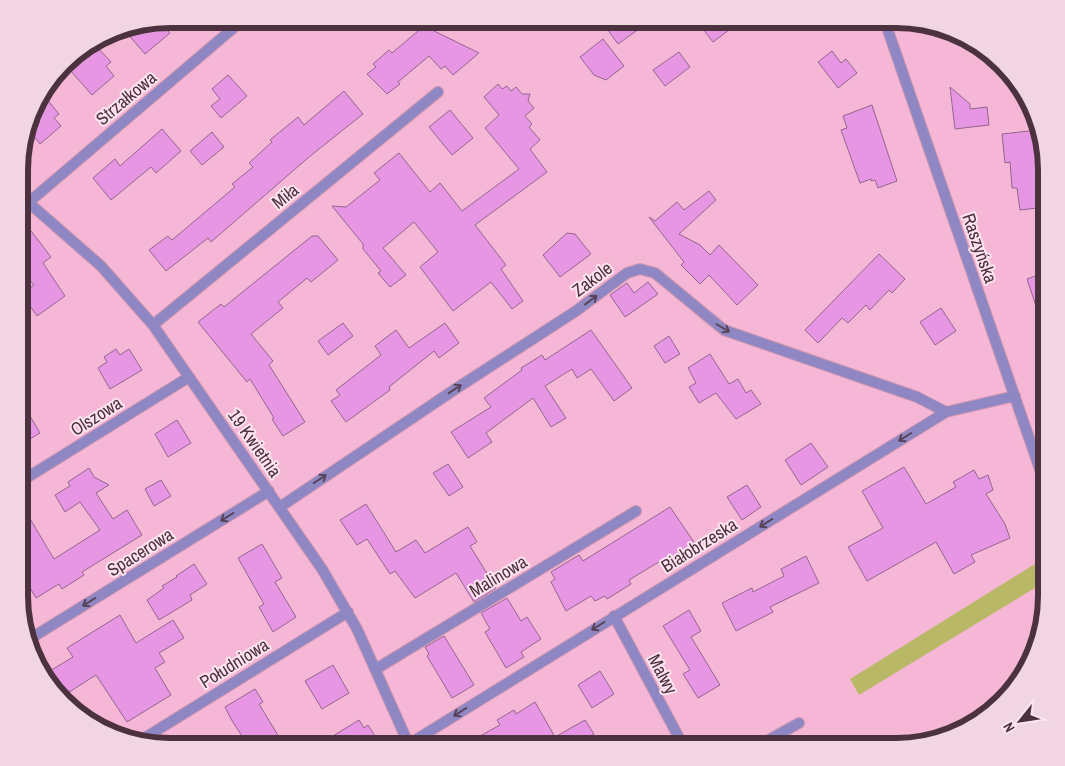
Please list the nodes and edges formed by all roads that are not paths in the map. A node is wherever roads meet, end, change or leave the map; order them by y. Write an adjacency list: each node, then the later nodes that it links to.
1 (234, 27): 4 (street, Strzałkowa)
2 (887, 28): 7 (street, Raszyńska)
3 (438, 92): 5 (street, Miła)
4 (29, 202): 5 (street, 19 Kwietnia)
5 (153, 325): 6 (street, 19 Kwietnia)
6 (189, 377): 10 (street, Olszowa); 11 (street, 19 Kwietnia)
7 (1015, 396): 8 (street, Białobrzeska); 9 (street, Raszyńska)
8 (946, 412): 12 (street, Zakole, one-way to 8); 15 (street, Białobrzeska, one-way to 15)
9 (1037, 461)
10 (28, 477)
11 (269, 491): 12 (street, 19 Kwietnia); 16 (street, Spacerowa, one-way to 16)
12 (280, 507): 14 (street, 19 Kwietnia)
13 (636, 511): 17 (street, Malinowa)
14 (348, 612): 17 (street, 19 Kwietnia); 19 (street, Południowa)
15 (614, 616): 21 (street, Białobrzeska, one-way to 21); 22 (street, Malwy)
16 (33, 637)
17 (376, 669): 20 (street, 19 Kwietnia)
18 (799, 723): 23 (street)
19 (147, 736)
20 (407, 738)
21 (421, 738)
22 (679, 738)
23 (772, 738)

